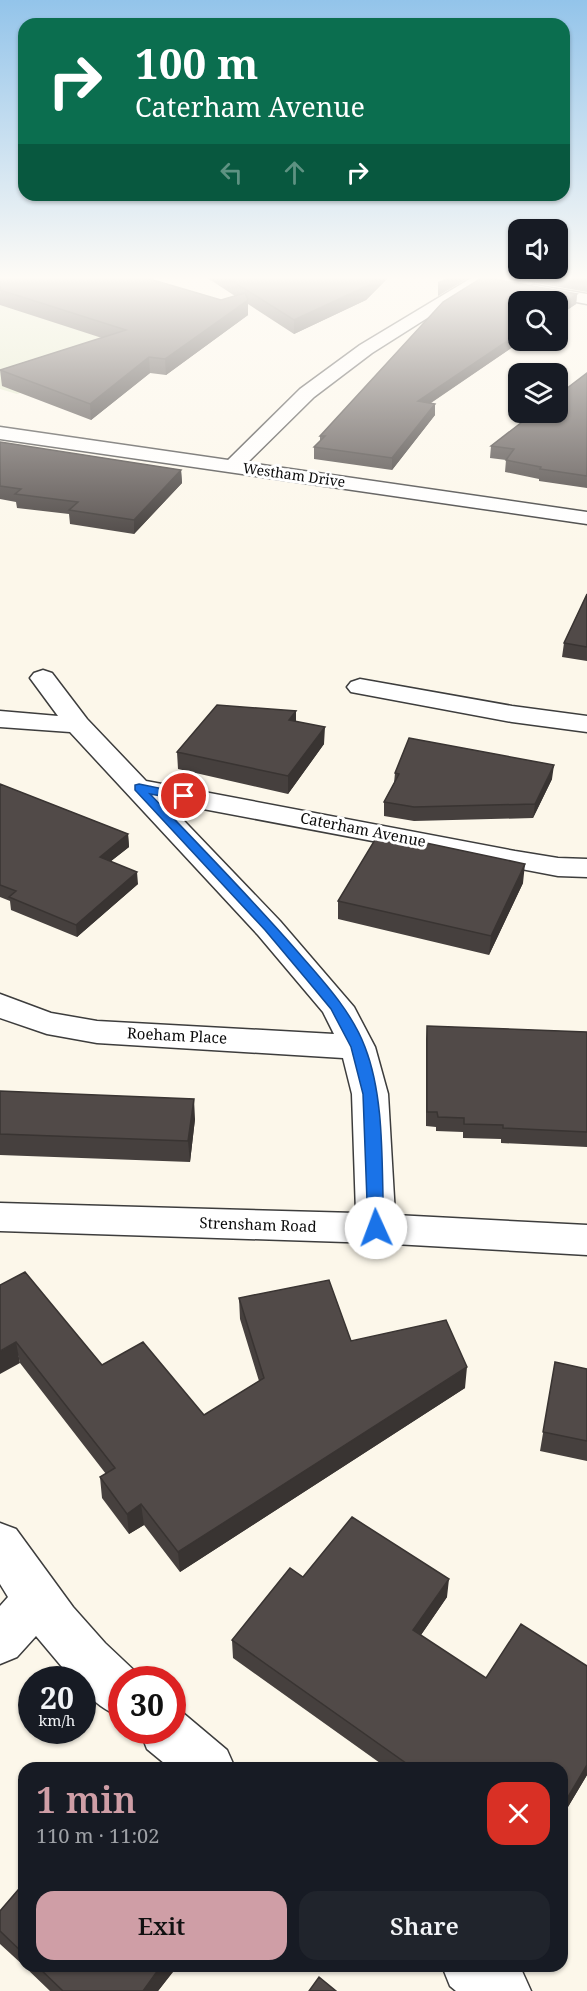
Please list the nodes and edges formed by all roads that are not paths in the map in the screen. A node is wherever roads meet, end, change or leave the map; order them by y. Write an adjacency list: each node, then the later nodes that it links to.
1 (338, 370): 3 (street)
2 (0, 433): 3 (street, Westham Drive)
3 (233, 466): 4 (street, Westham Drive)
4 (587, 518)
5 (43, 678): 9 (street)
6 (360, 687): 8 (street)
7 (0, 719): 9 (street)
8 (587, 724)
9 (78, 725): 10 (street)
10 (139, 788): 11 (street, Caterham Avenue); 13 (street)
11 (587, 868)
12 (0, 1005): 13 (street, Roeham Place)
13 (358, 1047): 15 (street)
14 (0, 1217): 15 (street, Strensham Road)
15 (376, 1228): 16 (street, Strensham Road)
16 (587, 1240)
17 (0, 1544): 18 (street)
18 (36, 1601): 19 (street); 20 (street)
19 (0, 1641)
20 (108, 1682)
21 (180, 1744): 22 (street)
22 (202, 1762)
23 (478, 1972): 24 (street)
24 (502, 1991)

